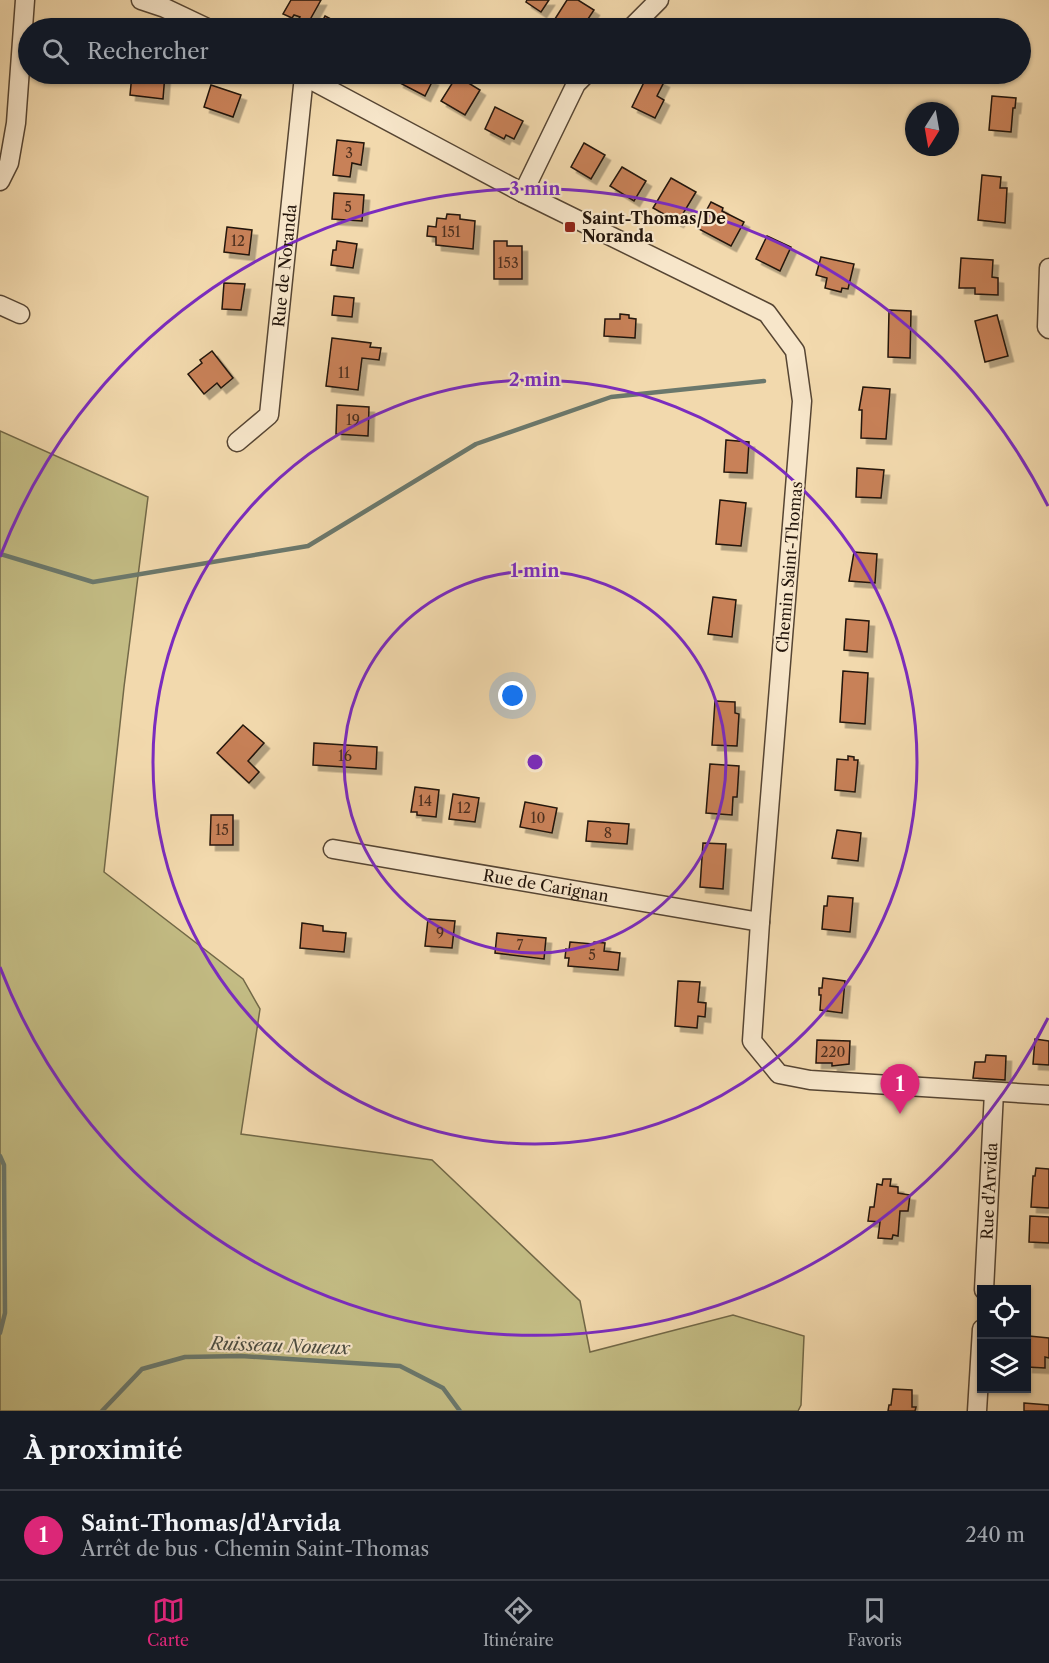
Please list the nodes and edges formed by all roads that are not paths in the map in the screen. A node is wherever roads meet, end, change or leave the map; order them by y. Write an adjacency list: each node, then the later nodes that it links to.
1 (25, 0): 4 (street)
2 (141, 0): 5 (street)
3 (659, 0): 6 (street)
4 (24, 18)
5 (186, 18)
6 (641, 18)
7 (19, 84): 11 (street)
8 (301, 84): 17 (street, Rue de Noranda)
9 (319, 84): 12 (street, Chemin Saint-Thomas)
10 (576, 84): 12 (street)
11 (0, 181)
12 (523, 193): 19 (street, Chemin Saint-Thomas)
13 (1049, 268): 16 (street)
14 (0, 305): 15 (street)
15 (20, 314)
16 (1049, 329)
17 (237, 442)
18 (333, 849): 19 (street, Rue de Carignan)
19 (760, 921): 20 (street, Chemin Saint-Thomas)
20 (994, 1092): 21 (street, Chemin Saint-Thomas); 22 (street, Rue d'Arvida)
21 (1049, 1095)
22 (984, 1285)
23 (981, 1339): 24 (street)
24 (977, 1411)

